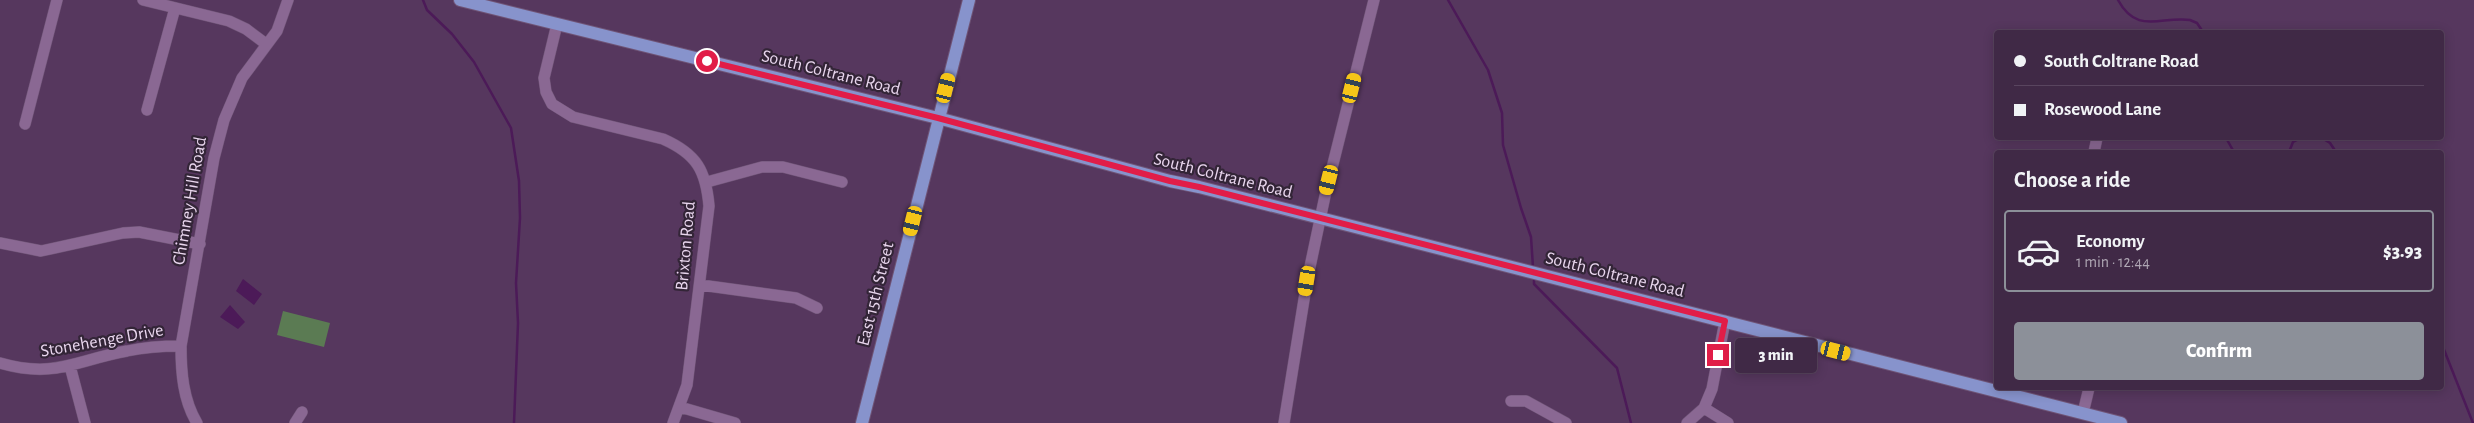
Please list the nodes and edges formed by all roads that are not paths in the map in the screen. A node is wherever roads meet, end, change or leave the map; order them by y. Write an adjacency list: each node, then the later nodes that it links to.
1 (57, 0): 12 (street)
2 (143, 0): 7 (street)
3 (288, 0): 9 (street, Chimney Hill Road)
4 (462, 0): 8 (main road, South Coltrane Road)
5 (969, 0): 11 (main road, East 15th Street)
6 (1374, 0): 15 (street)
7 (175, 8): 9 (street); 10 (street)
8 (557, 24): 11 (main road, South Coltrane Road); 13 (street, Brixton Road)
9 (266, 44): 17 (street, Chimney Hill Road)
10 (147, 110)
11 (938, 118): 15 (main road, South Coltrane Road); 36 (main road, East 15th Street)
12 (26, 124)
13 (707, 182): 14 (street); 18 (street, Brixton Road)
14 (842, 182)
15 (1320, 218): 20 (main road, South Coltrane Road); 37 (street)
16 (0, 242): 17 (street)
17 (200, 244): 21 (street, Chimney Hill Road)
18 (701, 285): 19 (street); 26 (street, Brixton Road)
19 (817, 308)
20 (1725, 321): 27 (street); 29 (main road, South Coltrane Road)
21 (181, 346): 23 (street, Stonehenge Drive); 32 (street, Chimney Hill Road)
22 (0, 363): 23 (street, Stonehenge Drive)
23 (70, 366): 31 (street)
24 (2089, 390): 29 (street)
25 (1511, 401): 38 (street)
26 (680, 407): 34 (street, Brixton Road); 35 (street)
27 (1704, 408): 39 (street); 40 (street)
28 (302, 412): 33 (street)
29 (2083, 413): 30 (main road, South Coltrane Road)
30 (2108, 421): 41 (main road, South Coltrane Road)
31 (85, 423)
32 (197, 423)
33 (295, 423)
34 (673, 423)
35 (735, 423)
36 (862, 423)
37 (1284, 423)
38 (1566, 423)
39 (1687, 423)
40 (1728, 423)
41 (2122, 423)

